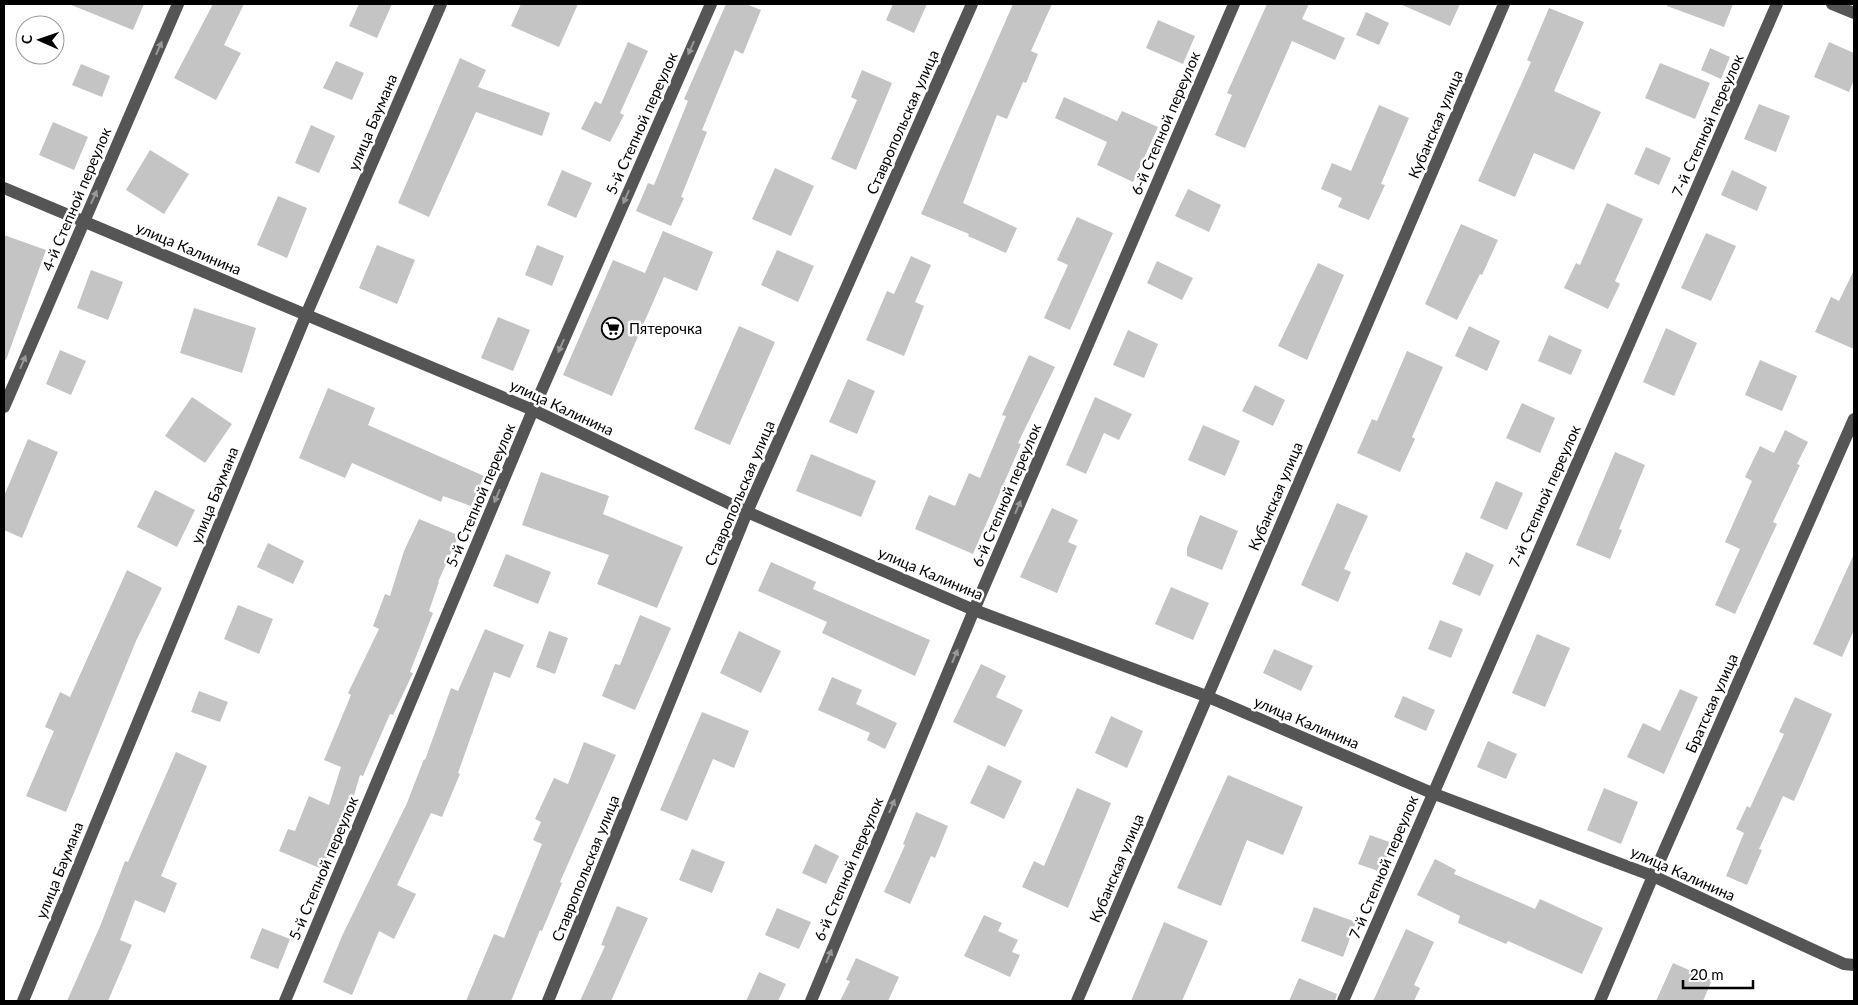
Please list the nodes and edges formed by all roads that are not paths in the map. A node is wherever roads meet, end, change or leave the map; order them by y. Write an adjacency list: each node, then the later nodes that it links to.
1 (178, 4): 11 (street, 4-й Степной переулок, one-way to 1)
2 (441, 4): 12 (street, улица Баумана)
3 (711, 4): 14 (street, 5-й Степной переулок, one-way to 14)
4 (972, 4): 16 (street, Ставропольская улица)
5 (1234, 4): 17 (street, 6-й Степной переулок, one-way to 5)
6 (1504, 4): 18 (street, Кубанская улица)
7 (1777, 4): 19 (street, 7-й Степной переулок)
8 (1832, 4): 9 (street)
9 (1854, 13)
10 (4, 188): 11 (street, улица Калинина)
11 (84, 221): 12 (street, улица Калинина); 13 (street, 4-й Степной переулок, one-way to 11)
12 (306, 315): 14 (street, улица Калинина); 22 (street, улица Баумана)
13 (4, 407)
14 (533, 410): 16 (street, улица Калинина); 23 (street, 5-й Степной переулок, one-way to 23)
15 (1854, 419): 20 (street, Братская улица)
16 (747, 512): 17 (street, улица Калинина); 24 (street, Ставропольская улица)
17 (974, 610): 18 (street, улица Калинина); 25 (street, 6-й Степной переулок, one-way to 17)
18 (1206, 696): 19 (street, улица Калинина); 26 (street, Кубанская улица)
19 (1432, 793): 20 (street, улица Калинина); 27 (street, 7-й Степной переулок)
20 (1653, 876): 21 (street, улица Калинина); 28 (street, Братская улица)
21 (1854, 965)
22 (22, 1001)
23 (285, 1001)
24 (548, 1001)
25 (811, 1001)
26 (1077, 1001)
27 (1343, 1001)
28 (1600, 1001)

